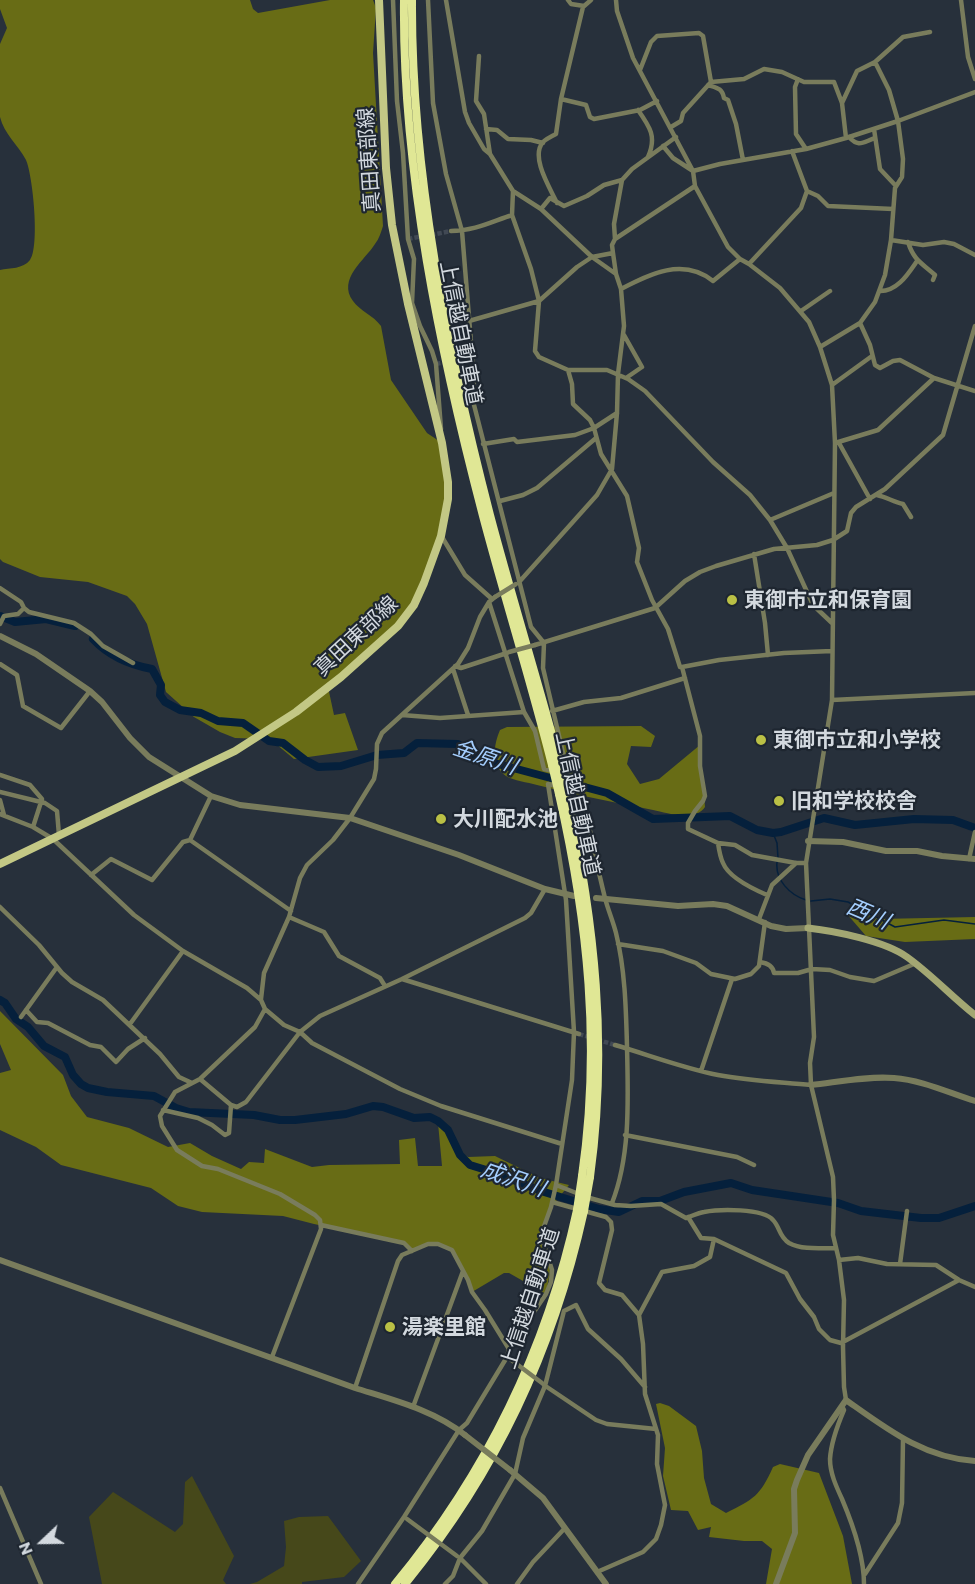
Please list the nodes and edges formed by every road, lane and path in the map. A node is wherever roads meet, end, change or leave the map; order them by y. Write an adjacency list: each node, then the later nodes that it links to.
1 (379, 0): 65 (main road, 真田東部線)
2 (393, 0): 65 (street)
3 (404, 0): 123 (highway, 上信越自動車道)
4 (412, 0): 123 (highway, 上信越自動車道)
5 (428, 0): 49 (street)
6 (446, 0): 35 (street)
7 (568, 0): 11 (street)
8 (591, 0): 11 (street)
9 (616, 0): 15 (street)
10 (961, 0): 17 (street)
11 (584, 6): 20 (street)
12 (930, 32): 14 (street)
13 (479, 56): 26 (street)
14 (875, 62): 22 (street); 24 (street)
15 (640, 70): 18 (street); 21 (street)
16 (798, 79): 18 (street); 22 (street); 33 (street)
17 (975, 79)
18 (709, 83): 25 (street); 37 (street)
19 (975, 92): 24 (street)
20 (561, 99): 23 (street); 31 (street)
21 (657, 101): 23 (street); 25 (street)
22 (842, 103): 29 (street)
23 (638, 110): 36 (street)
24 (898, 122): 27 (street); 41 (street)
25 (671, 127): 28 (street)
26 (486, 129): 31 (street); 35 (street)
27 (874, 129): 29 (street); 30 (street)
28 (676, 137): 32 (street); 38 (street)
29 (847, 138): 30 (street); 33 (street)
30 (875, 138): 41 (street)
31 (543, 143): 44 (street)
32 (663, 146): 36 (street); 38 (street)
33 (806, 149): 34 (street)
34 (792, 152): 37 (street); 43 (street)
35 (490, 154): 42 (street)
36 (647, 159): 39 (street)
37 (743, 160): 38 (street)
38 (693, 171): 40 (street)
39 (622, 180): 44 (street); 50 (street)
40 (695, 186): 50 (street); 56 (street)
41 (896, 186): 46 (street)
42 (513, 191): 45 (street); 47 (street)
43 (807, 191): 46 (street); 58 (street)
44 (557, 202): 45 (street)
45 (541, 209): 55 (street)
46 (892, 209): 51 (street)
47 (512, 215): 49 (street); 64 (street)
48 (451, 231): 49 (street)
49 (462, 231): 67 (street)
50 (615, 239): 53 (street)
51 (891, 240): 52 (street); 63 (street)
52 (908, 242): 54 (street); 57 (street)
53 (613, 253): 55 (street); 59 (street)
54 (975, 255)
55 (592, 257): 59 (street); 64 (street)
56 (740, 259): 58 (street); 61 (street)
57 (917, 261): 60 (street); 63 (street)
58 (749, 264): 66 (street)
59 (616, 274): 61 (street)
60 (933, 280)
61 (621, 289): 70 (street)
62 (830, 291): 66 (street)
63 (879, 291): 68 (street)
64 (539, 301): 67 (street); 75 (street)
65 (410, 304): 85 (main road, 真田東部線); 85 (street)
66 (801, 312): 71 (street)
67 (469, 321): 73 (street)
68 (860, 323): 71 (street); 72 (street)
69 (975, 326): 80 (street)
70 (623, 334): 76 (street); 77 (street)
71 (820, 347): 79 (street)
72 (872, 356): 78 (street); 79 (street)
73 (472, 357): 74 (street); 87 (street)
74 (462, 359)
75 (568, 370): 76 (street); 83 (street)
76 (618, 374): 77 (street); 82 (street)
77 (626, 378): 94 (street)
78 (934, 378): 80 (street); 86 (street)
79 (832, 385): 86 (street)
80 (957, 387): 81 (street); 90 (street)
81 (975, 391)
82 (617, 413): 83 (street); 88 (street)
83 (594, 428): 84 (street); 87 (street)
84 (596, 438): 88 (street); 92 (street)
85 (442, 443): 95 (main road, 真田東部線)
86 (837, 443): 89 (street); 91 (street)
87 (483, 444): 92 (street)
88 (612, 469): 99 (street); 103 (street)
89 (834, 493): 94 (street); 96 (street)
90 (877, 495): 91 (street); 93 (street)
91 (870, 499): 96 (street)
92 (500, 501): 99 (street)
93 (910, 517)
94 (770, 520): 97 (street)
95 (441, 536): 101 (street); 125 (main road, 真田東部線)
96 (833, 540): 97 (street); 104 (street)
97 (787, 548): 98 (street); 104 (street)
98 (754, 554): 103 (street); 110 (street)
99 (518, 582): 101 (street, bridge); 107 (street)
100 (0, 588): 102 (street)
101 (492, 599): 109 (street); 114 (street)
102 (24, 608): 105 (street); 111 (street)
103 (655, 608): 107 (street); 113 (street)
104 (832, 623): 108 (street)
105 (0, 624)
106 (0, 636): 116 (street)
107 (544, 643): 109 (street, bridge); 119 (street)
108 (832, 651): 110 (street); 118 (street)
109 (508, 653): 114 (street); 120 (street)
110 (768, 655): 113 (street)
111 (133, 663)
112 (0, 664): 116 (street)
113 (682, 667): 115 (street)
114 (454, 668): 121 (street); 122 (street)
115 (685, 678): 119 (street); 137 (street)
116 (90, 691): 125 (street)
117 (975, 693): 118 (street)
118 (832, 700): 136 (street)
119 (552, 711): 120 (street)
120 (524, 712): 122 (street)
121 (402, 715): 122 (street); 131 (street)
122 (468, 716)
123 (556, 765): 186 (highway, 上信越自動車道, bridge)
124 (0, 774): 129 (street)
125 (182, 777): 127 (street); 134 (main road, 真田東部線)
126 (0, 792): 129 (street)
127 (211, 796): 131 (street); 135 (street)
128 (0, 800): 130 (street)
129 (42, 802): 132 (street); 134 (street)
130 (2, 814): 132 (street)
131 (350, 818): 143 (street); 150 (street)
132 (33, 827): 134 (street)
133 (975, 832): 138 (street)
134 (56, 837): 141 (main road, 真田東部線); 142 (street)
135 (190, 840): 142 (street); 150 (street)
136 (808, 841): 138 (street); 140 (street)
137 (718, 843): 139 (street); 145 (street)
138 (972, 859)
139 (796, 863): 140 (street); 145 (street)
140 (806, 863): 152 (street)
141 (0, 864)
142 (91, 875): 154 (street)
143 (545, 889): 144 (street); 159 (street)
144 (566, 894): 146 (street); 148 (street); 169 (street)
145 (767, 895): 151 (street)
146 (574, 896)
147 (596, 898): 148 (street)
148 (605, 900): 151 (street); 153 (street)
149 (0, 908): 157 (street)
150 (290, 914): 161 (street); 162 (street)
151 (762, 921): 152 (street); 155 (street)
152 (808, 928): 156 (main road); 158 (street)
153 (618, 944): 160 (street); 172 (street)
154 (183, 951): 162 (street); 167 (street)
155 (760, 962): 158 (street); 160 (street)
156 (914, 964): 158 (street); 165 (main road)
157 (57, 967): 164 (street); 167 (street)
158 (812, 969): 176 (street)
159 (402, 979): 161 (street); 169 (street)
160 (732, 979): 173 (street)
161 (385, 987): 168 (street)
162 (261, 999): 163 (street)
163 (265, 1009): 168 (street); 174 (street)
164 (26, 1010): 166 (street); 170 (street)
165 (975, 1015)
166 (21, 1017)
167 (130, 1024): 170 (street)
168 (300, 1032): 178 (street); 181 (street)
169 (577, 1033): 181 (street)
170 (145, 1038): 175 (street)
171 (615, 1045): 172 (street)
172 (627, 1048): 173 (street); 180 (street)
173 (701, 1071): 176 (street)
174 (200, 1079): 175 (street); 178 (street)
175 (192, 1083): 179 (street)
176 (811, 1085): 177 (street); 191 (street)
177 (975, 1101)
178 (231, 1105): 179 (street)
179 (163, 1110): 189 (street)
180 (625, 1135): 182 (street); 185 (street)
181 (562, 1144): 183 (street)
182 (754, 1165)
183 (556, 1185): 184 (street); 185 (street)
184 (552, 1202): 199 (street); 201 (street)
185 (612, 1203): 188 (street)
186 (580, 1210): 222 (highway, 上信越自動車道); 223 (highway, 上信越自動車道)
187 (906, 1214): 195 (street)
188 (688, 1217): 190 (street); 191 (street)
189 (321, 1226): 192 (street); 202 (street)
190 (714, 1239): 199 (street); 200 (street)
191 (835, 1248): 194 (street)
192 (412, 1251): 196 (street); 206 (street)
193 (0, 1260): 202 (street)
194 (839, 1260): 195 (street); 200 (street)
195 (900, 1264): 197 (street)
196 (463, 1271): 201 (street); 208 (street)
197 (959, 1280): 198 (street); 200 (street)
198 (975, 1287)
199 (639, 1315): 205 (street)
200 (843, 1344): 207 (street)
201 (509, 1349): 203 (street)
202 (272, 1357): 206 (street)
203 (508, 1358): 204 (street, bridge); 210 (street)
204 (543, 1384): 205 (street); 209 (street); 213 (street)
205 (645, 1387): 209 (street)
206 (355, 1388): 208 (street)
207 (844, 1403): 211 (street); 219 (street); 228 (street)
208 (413, 1407): 210 (street)
209 (656, 1429): 218 (street)
210 (462, 1433): 213 (street, bridge); 215 (street)
211 (903, 1440): 212 (street); 219 (street)
212 (975, 1461)
213 (512, 1472): 216 (street); 217 (street)
214 (0, 1488): 220 (street)
215 (406, 1518): 217 (street, bridge); 221 (street)
216 (565, 1528): 218 (street); 226 (street)
217 (459, 1557): 224 (street); 225 (street)
218 (597, 1572): 227 (street)
219 (865, 1574): 229 (street)
220 (41, 1584)
221 (358, 1584)
222 (395, 1584)
223 (405, 1584)
224 (445, 1584)
225 (486, 1584)
226 (517, 1584)
227 (606, 1584)
228 (776, 1584)
229 (864, 1584)

